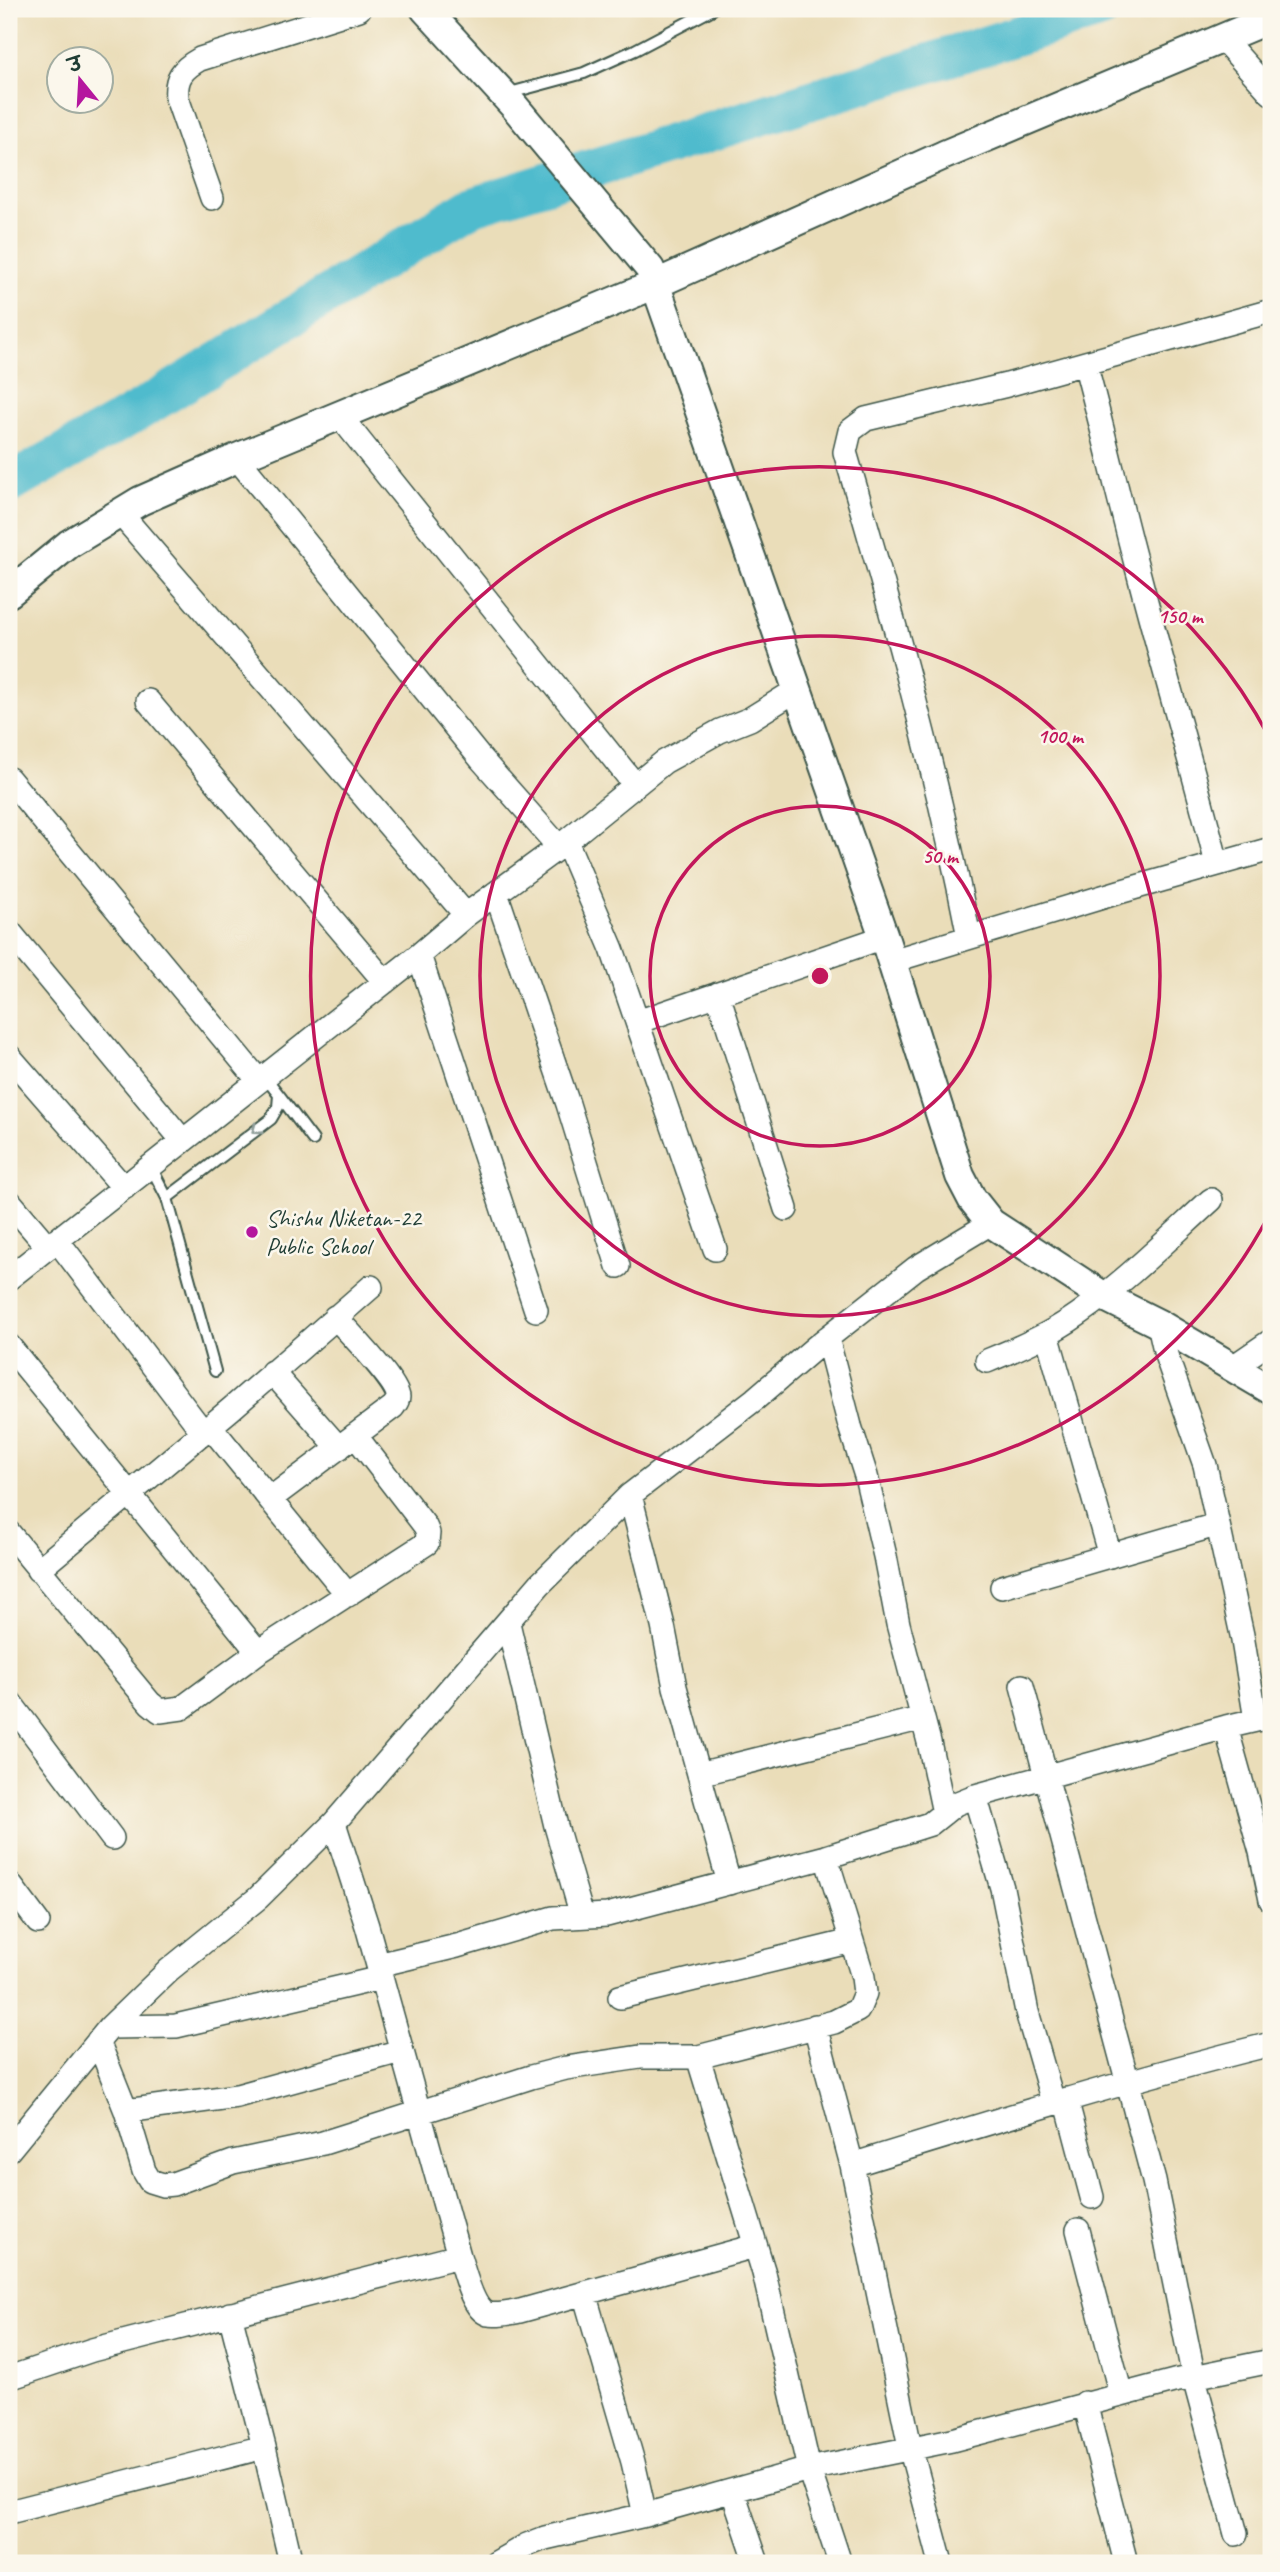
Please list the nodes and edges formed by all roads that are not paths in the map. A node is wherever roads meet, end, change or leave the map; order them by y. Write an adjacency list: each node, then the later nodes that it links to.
1 (359, 9): 8 (street)
2 (425, 9): 7 (street)
3 (713, 9): 7 (lane)
4 (1271, 18): 5 (street)
5 (1223, 40): 6 (street); 9 (street)
6 (1271, 93)
7 (508, 100): 9 (street)
8 (212, 198)
9 (656, 284): 12 (street); 16 (street)
10 (1271, 311): 11 (street)
11 (1085, 363): 22 (street); 26 (street)
12 (339, 415): 13 (street); 19 (street)
13 (237, 458): 14 (street); 20 (street)
14 (120, 513): 15 (street); 24 (street)
15 (9, 593)
16 (798, 688): 19 (street); 27 (street)
17 (148, 701): 29 (street)
18 (9, 779): 33 (street)
19 (635, 785): 20 (street)
20 (563, 844): 23 (street); 31 (street)
21 (1271, 849): 22 (street)
22 (1217, 864): 26 (street)
23 (496, 893): 24 (street); 46 (street)
24 (466, 915): 28 (street)
25 (9, 932): 35 (street)
26 (969, 937): 27 (street)
27 (888, 949): 30 (street); 43 (street)
28 (419, 955): 29 (street); 50 (street)
29 (385, 982): 33 (street)
30 (718, 994): 31 (street); 42 (street)
31 (637, 1022): 45 (street)
32 (9, 1056): 38 (street)
33 (262, 1079): 34 (lane); 35 (street)
34 (279, 1095): 36 (lane); 39 (lane, one-way to 39)
35 (183, 1140): 37 (street)
36 (313, 1140)
37 (151, 1167): 38 (street); 39 (lane)
38 (124, 1188): 44 (street)
39 (167, 1198): 59 (lane)
40 (1211, 1200): 49 (street)
41 (9, 1201): 44 (street)
42 (786, 1209)
43 (991, 1223): 49 (street); 54 (street)
44 (53, 1243): 47 (street); 62 (street)
45 (715, 1249)
46 (618, 1266)
47 (9, 1278)
48 (371, 1287): 51 (street)
49 (1103, 1297): 52 (street); 53 (street)
50 (536, 1310)
51 (335, 1317): 60 (street); 63 (street)
52 (1159, 1324): 58 (street); 67 (street)
53 (1047, 1334): 57 (street); 69 (street)
54 (827, 1338): 64 (street); 77 (street)
55 (1271, 1341): 58 (street)
56 (9, 1346): 65 (street)
57 (987, 1361)
58 (1233, 1367): 61 (street)
59 (215, 1371)
60 (272, 1372): 62 (street); 63 (street)
61 (1271, 1390)
62 (206, 1429): 65 (street); 66 (street)
63 (347, 1441): 66 (street); 72 (street)
64 (630, 1495): 73 (street); 80 (street)
65 (129, 1496): 70 (street); 74 (street)
66 (270, 1499): 72 (street)
67 (1216, 1525): 69 (street); 78 (street)
68 (9, 1533): 70 (street)
69 (1110, 1556): 71 (street)
70 (38, 1570): 74 (street)
71 (1002, 1587)
72 (348, 1595): 74 (street)
73 (508, 1623): 84 (street); 90 (street)
74 (258, 1652)
75 (1022, 1686): 81 (street)
76 (9, 1701): 85 (street)
77 (923, 1718): 80 (street); 83 (street)
78 (1264, 1718): 79 (street)
79 (1226, 1727): 81 (street); 89 (street)
80 (699, 1774): 88 (street)
81 (1047, 1778): 82 (street); 100 (street)
82 (975, 1796): 83 (street); 101 (street)
83 (944, 1813): 86 (street)
84 (334, 1823): 93 (street); 96 (street)
85 (111, 1838)
86 (826, 1857): 88 (street); 92 (street)
87 (9, 1883): 91 (street)
88 (729, 1883): 90 (street)
89 (1271, 1900)
90 (582, 1916): 93 (street)
91 (38, 1922)
92 (852, 1941): 94 (street); 95 (street)
93 (379, 1971): 96 (street); 98 (street)
94 (620, 1997)
95 (815, 2026): 99 (street); 105 (street)
96 (104, 2034): 102 (street); 104 (street)
97 (1271, 2044): 100 (street)
98 (401, 2052): 102 (street); 103 (street)
99 (698, 2057): 103 (street); 108 (street)
100 (1129, 2083): 101 (street); 114 (street)
101 (1059, 2101): 105 (street); 106 (street)
102 (126, 2111): 103 (street)
103 (418, 2115): 109 (street)
104 (9, 2150)
105 (852, 2165): 118 (street)
106 (1092, 2197)
107 (1078, 2230): 115 (street)
108 (755, 2246): 110 (street); 119 (street)
109 (458, 2256): 110 (street); 111 (street)
110 (584, 2293): 122 (street)
111 (230, 2314): 113 (street); 117 (street)
112 (1271, 2361): 114 (street)
113 (9, 2378)
114 (1194, 2378): 115 (street); 123 (street)
115 (1121, 2395): 116 (street)
116 (1085, 2403): 118 (street); 129 (street)
117 (264, 2447): 121 (street); 124 (street)
118 (910, 2447): 119 (street); 128 (street)
119 (809, 2469): 120 (street); 127 (street)
120 (733, 2492): 122 (street); 126 (street)
121 (9, 2512)
122 (645, 2515): 125 (street)
123 (1236, 2534)
124 (290, 2563)
125 (496, 2563)
126 (757, 2563)
127 (840, 2563)
128 (941, 2563)
129 (1126, 2563)

